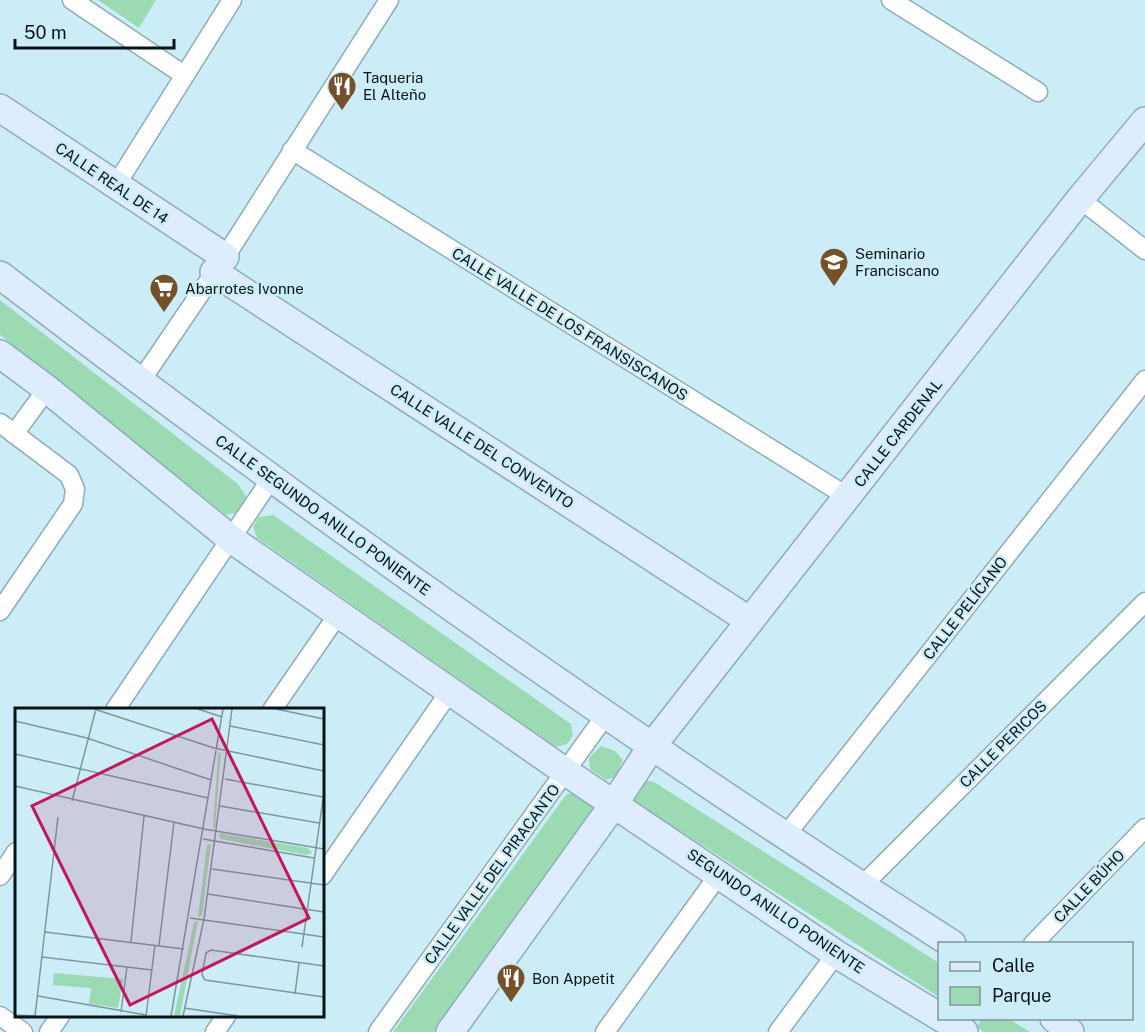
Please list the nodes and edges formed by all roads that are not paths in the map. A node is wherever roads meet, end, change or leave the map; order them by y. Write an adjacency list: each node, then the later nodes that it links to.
1 (72, 0): 5 (street)
2 (232, 0): 5 (street)
3 (389, 0): 9 (street)
4 (891, 0): 6 (street)
5 (184, 75): 10 (street)
6 (1038, 93)
7 (0, 108): 10 (main road, CALLE REAL DE 14)
8 (1145, 121): 11 (main road, CALLE CARDENAL)
9 (292, 150): 13 (street); 21 (street, CALLE VALLE DE LOS FRANSISCANOS)
10 (116, 185): 13 (main road, CALLE REAL DE 14)
11 (1080, 199): 12 (street); 21 (main road, CALLE CARDENAL)
12 (1145, 250)
13 (219, 265): 17 (street); 26 (main road, CALLE VALLE DEL CONVENTO)
14 (0, 275): 17 (main road, CALLE SEGUNDO ANILLO PONIENTE)
15 (0, 354): 18 (main road)
16 (1145, 380): 35 (street, CALLE PELÍCANO)
17 (140, 382): 20 (main road, CALLE SEGUNDO ANILLO PONIENTE)
18 (47, 390): 19 (street); 22 (main road)
19 (7, 429): 24 (street)
20 (271, 479): 22 (street); 30 (main road, CALLE SEGUNDO ANILLO PONIENTE)
21 (848, 497): 26 (main road, CALLE CARDENAL)
22 (231, 539): 25 (main road); 28 (street)
23 (1145, 602): 40 (street, CALLE PERICOS)
24 (0, 611)
25 (339, 613): 27 (main road); 29 (street)
26 (750, 621): 31 (main road, CALLE CARDENAL)
27 (450, 691): 32 (main road); 37 (street)
28 (116, 708)
29 (273, 708)
30 (605, 716): 31 (main road, CALLE SEGUNDO ANILLO PONIENTE); 32 (street, CALLE VALLE DEL PIRACANTO)
31 (652, 746): 33 (main road); 35 (main road)
32 (566, 772): 33 (main road); 52 (street, CALLE VALLE DEL PIRACANTO)
33 (614, 804): 38 (main road, SEGUNDO ANILLO PONIENTE); 53 (main road)
34 (1145, 828): 42 (street, CALLE BÚHO)
35 (786, 835): 40 (main road)
36 (15, 854): 39 (street)
37 (324, 873)
38 (720, 873): 43 (main road, SEGUNDO ANILLO PONIENTE); 54 (street)
39 (0, 876)
40 (862, 886): 41 (main road)
41 (949, 942)
42 (1035, 942)
43 (836, 954): 44 (main road, SEGUNDO ANILLO PONIENTE); 55 (street)
44 (938, 1014)
45 (0, 1016): 49 (street)
46 (59, 1017): 50 (street)
47 (225, 1017): 51 (street)
48 (1056, 1020): 56 (main road)
49 (23, 1032)
50 (49, 1032)
51 (215, 1032)
52 (378, 1032)
53 (450, 1032)
54 (605, 1032)
55 (778, 1032)
56 (1070, 1032)

